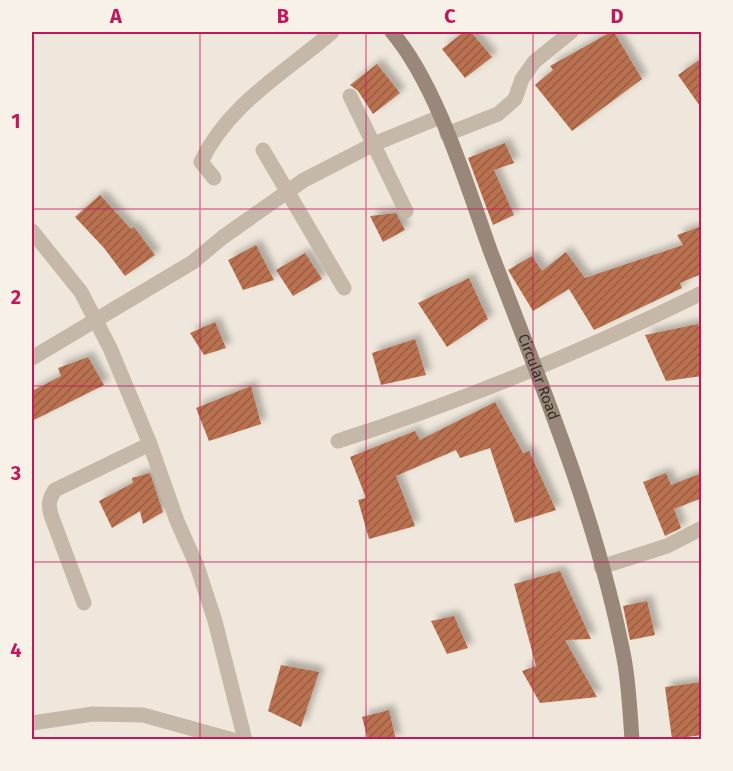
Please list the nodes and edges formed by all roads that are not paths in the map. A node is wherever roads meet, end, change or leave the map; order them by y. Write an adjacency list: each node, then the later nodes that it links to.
1 (332, 32): 9 (street)
2 (392, 32): 5 (main road, Circular Road)
3 (571, 32): 6 (street)
4 (350, 96): 7 (street)
5 (440, 117): 6 (main road, Circular Road); 7 (street)
6 (447, 134): 17 (main road, Circular Road)
7 (374, 144): 10 (street); 11 (street)
8 (263, 150): 10 (street)
9 (214, 178)
10 (287, 191): 13 (street); 15 (street)
11 (406, 211)
12 (32, 231): 15 (street)
13 (344, 288)
14 (702, 293): 17 (street)
15 (96, 320): 16 (street); 19 (street)
16 (32, 358)
17 (537, 367): 18 (street); 21 (main road, Circular Road)
18 (338, 441)
19 (150, 444): 22 (street); 25 (street)
20 (702, 528): 21 (street)
21 (601, 567): 26 (main road, Circular Road)
22 (84, 603)
23 (32, 723): 24 (street)
24 (234, 740)
25 (245, 740)
26 (632, 740)

